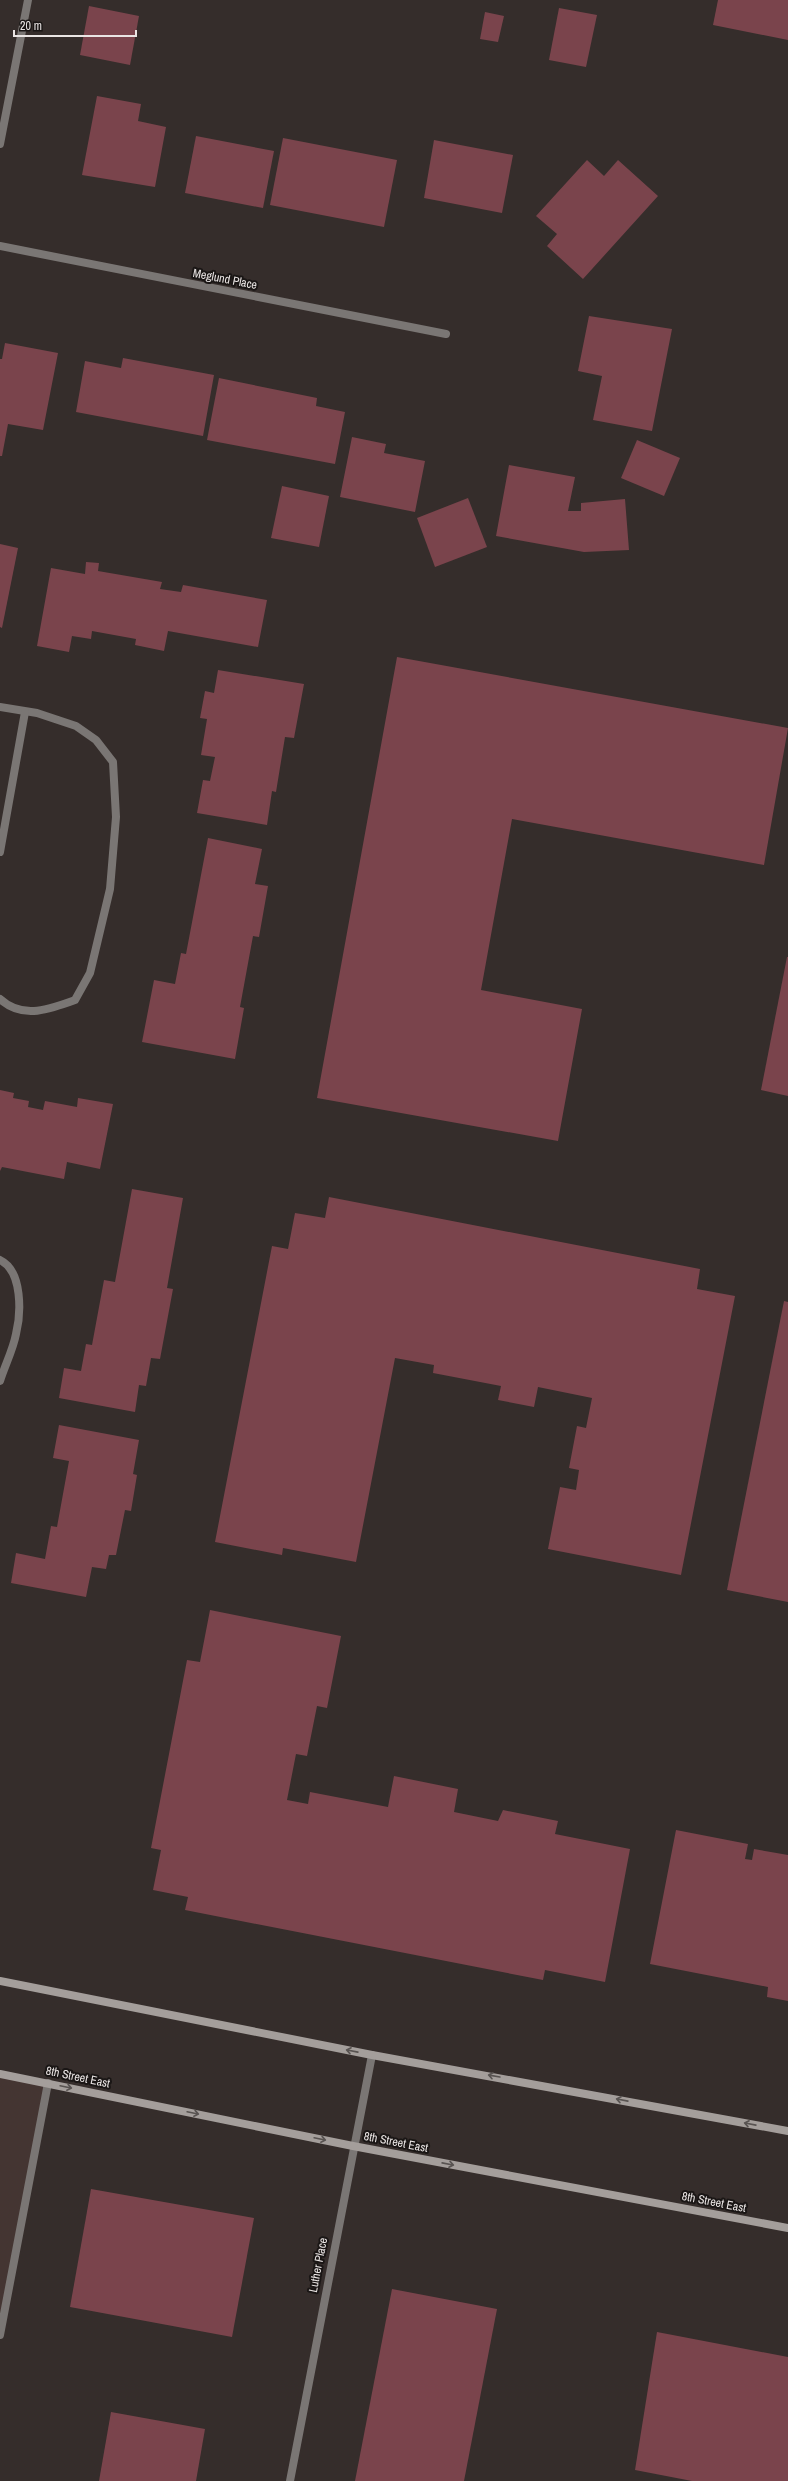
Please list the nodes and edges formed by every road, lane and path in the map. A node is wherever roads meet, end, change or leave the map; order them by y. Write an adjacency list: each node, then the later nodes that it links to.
1 (28, 0): 2 (street)
2 (0, 144)
3 (0, 246): 4 (street, Meglund Place)
4 (446, 334)
5 (0, 707): 6 (street)
6 (25, 712): 7 (street); 8 (street)
7 (0, 852)
8 (0, 999)
9 (0, 1260): 10 (street)
10 (0, 1381)
11 (0, 1981): 12 (main road, one-way to 11)
12 (372, 2054): 15 (main road, one-way to 12); 16 (street, Luther Place)
13 (0, 2074): 14 (main road, 8th Street East)
14 (48, 2083): 16 (main road, 8th Street East, one-way to 16); 18 (street)
15 (788, 2131)
16 (353, 2146): 17 (main road, 8th Street East, one-way to 17); 19 (street, Luther Place)
17 (788, 2228)
18 (0, 2335)
19 (290, 2481)

